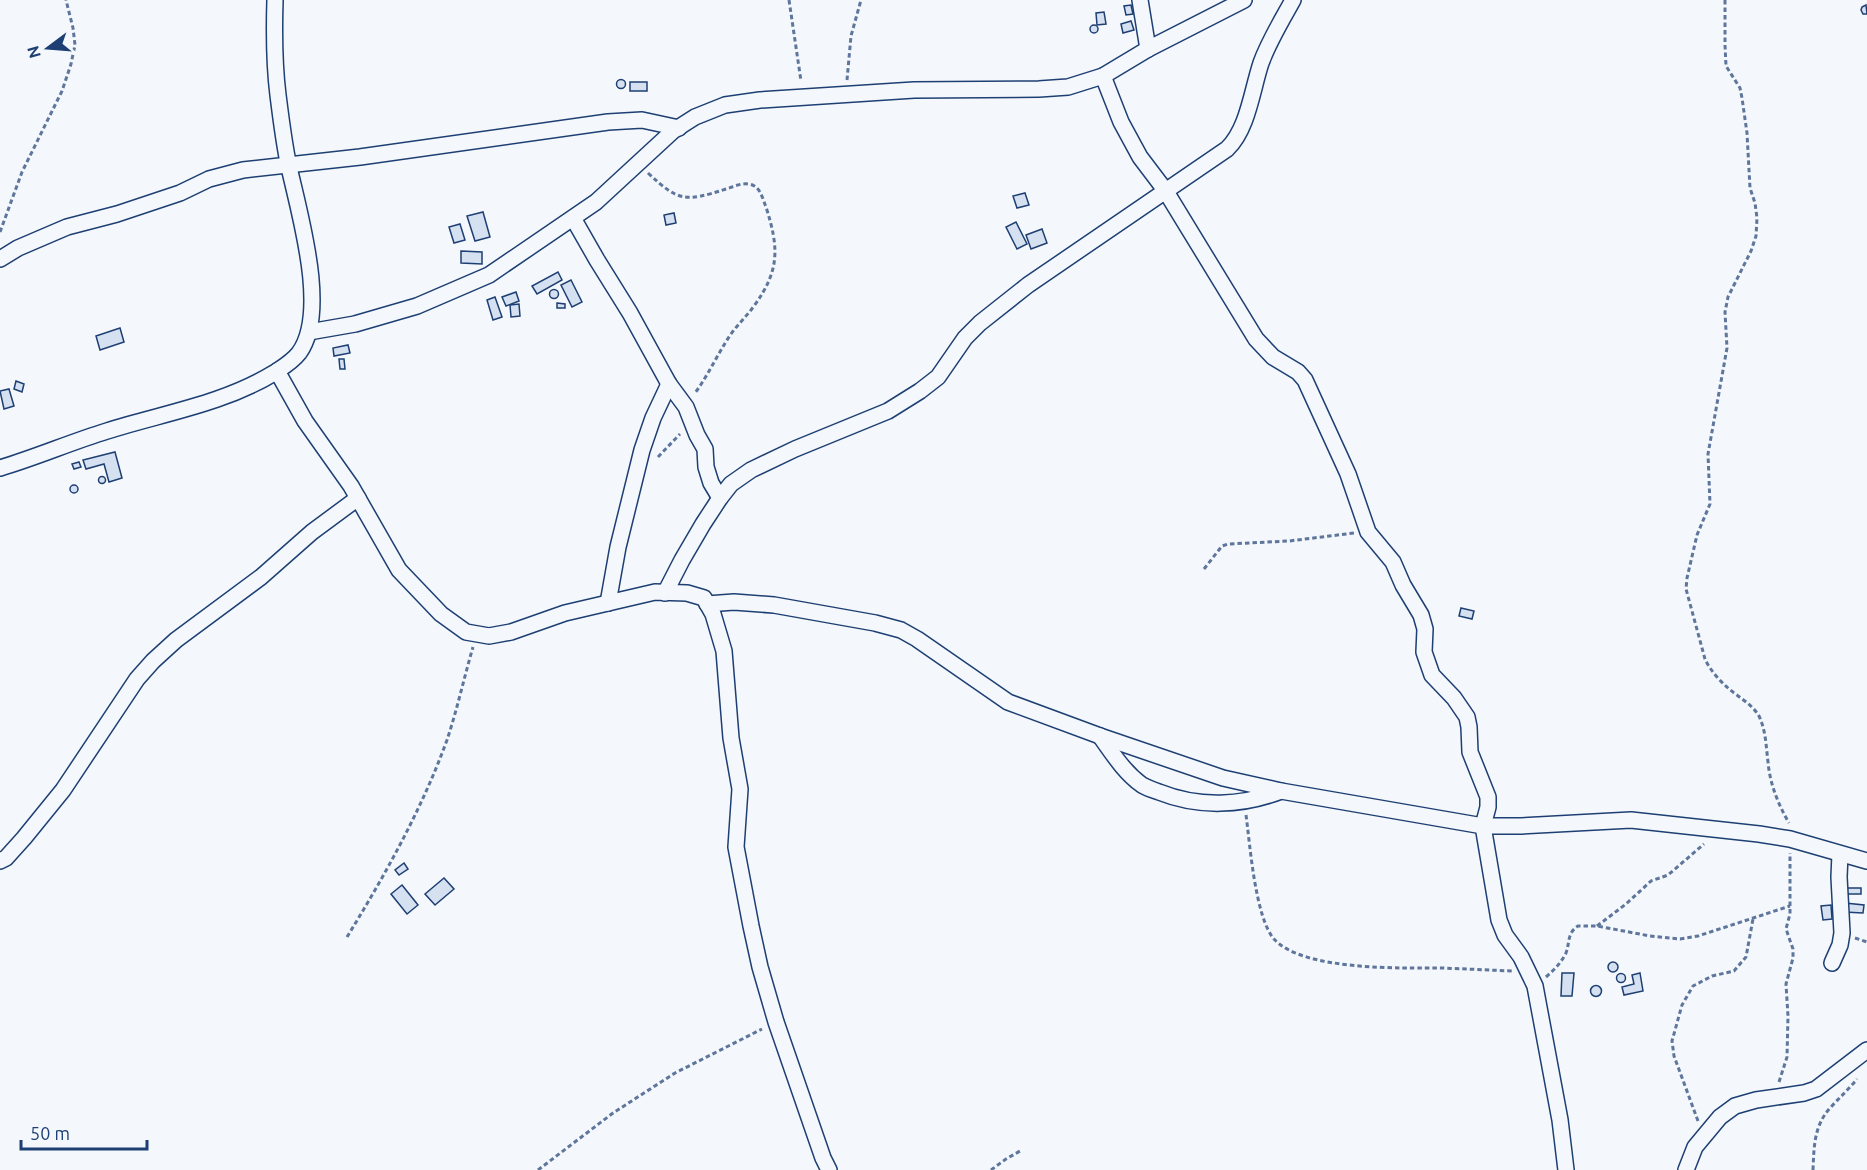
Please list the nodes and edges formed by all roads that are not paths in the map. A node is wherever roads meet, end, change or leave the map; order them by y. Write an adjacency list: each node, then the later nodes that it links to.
1 (275, 0): 8 (street)
2 (1140, 0): 5 (street)
3 (1244, 0): 5 (street)
4 (1293, 0): 9 (street)
5 (1148, 49): 6 (street)
6 (1103, 76): 7 (street); 9 (street)
7 (679, 128): 8 (street); 10 (street)
8 (288, 165): 11 (street); 12 (street)
9 (1165, 190): 17 (street); 23 (street)
10 (573, 218): 12 (street); 14 (street)
11 (0, 259)
12 (309, 332): 13 (street)
13 (276, 371): 15 (street); 16 (street)
14 (669, 384): 17 (street); 19 (street)
15 (0, 468)
16 (358, 498): 19 (street); 25 (street)
17 (720, 498): 18 (street)
18 (665, 592): 19 (street); 20 (street)
19 (608, 603)
20 (707, 604): 21 (street); 29 (street)
21 (1100, 736): 22 (street); 22 (street)
22 (1281, 791): 23 (street)
23 (1483, 826): 24 (street); 30 (street)
24 (1840, 854): 26 (street); 27 (street)
25 (0, 861)
26 (1867, 861)
27 (1832, 963)
28 (1867, 1050): 31 (street)
29 (829, 1170)
30 (1566, 1170)
31 (1686, 1170)

